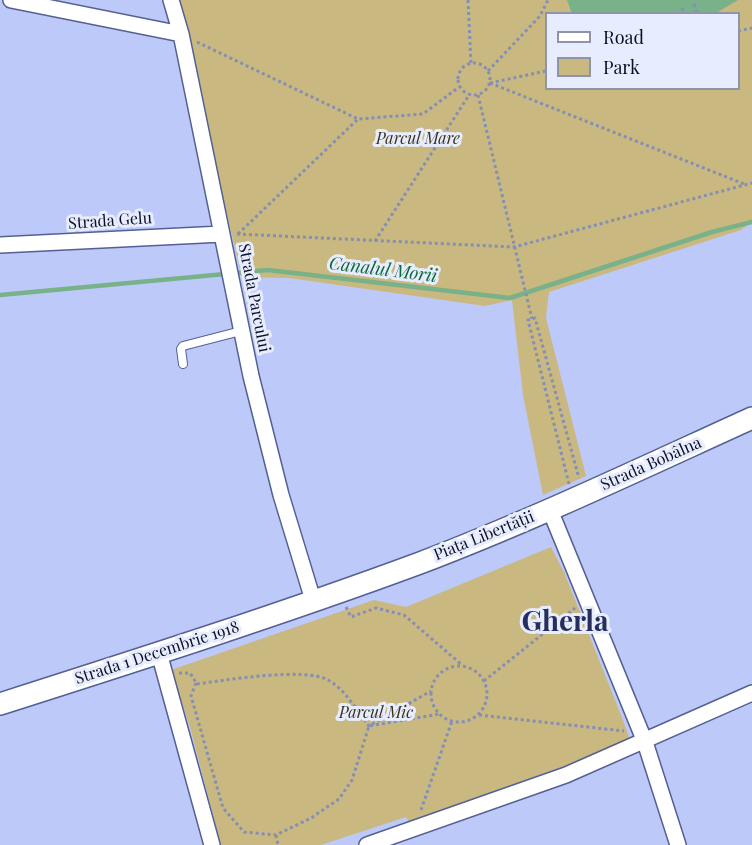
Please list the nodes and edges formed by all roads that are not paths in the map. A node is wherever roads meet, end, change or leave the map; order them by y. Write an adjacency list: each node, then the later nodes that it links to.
1 (11, 0): 3 (street)
2 (171, 0): 3 (street, Strada Parcului)
3 (181, 34): 4 (street, Strada Parcului)
4 (230, 234): 5 (street, Strada Gelu); 6 (street, Strada Parcului)
5 (0, 245)
6 (241, 331): 7 (lane); 10 (street, Strada Parcului)
7 (183, 364)
8 (752, 418): 9 (main road, Strada Bobâlna)
9 (550, 510): 10 (main road, Piața Libertății); 14 (street, Piața Libertății)
10 (313, 600): 11 (main road, Strada 1 Decembrie 1918)
11 (159, 653): 13 (main road, Strada 1 Decembrie 1918); 16 (street)
12 (752, 693): 14 (street)
13 (0, 704)
14 (643, 737): 15 (street); 18 (street, Piața Libertății)
15 (410, 835): 17 (street)
16 (212, 845)
17 (368, 845)
18 (678, 845)

